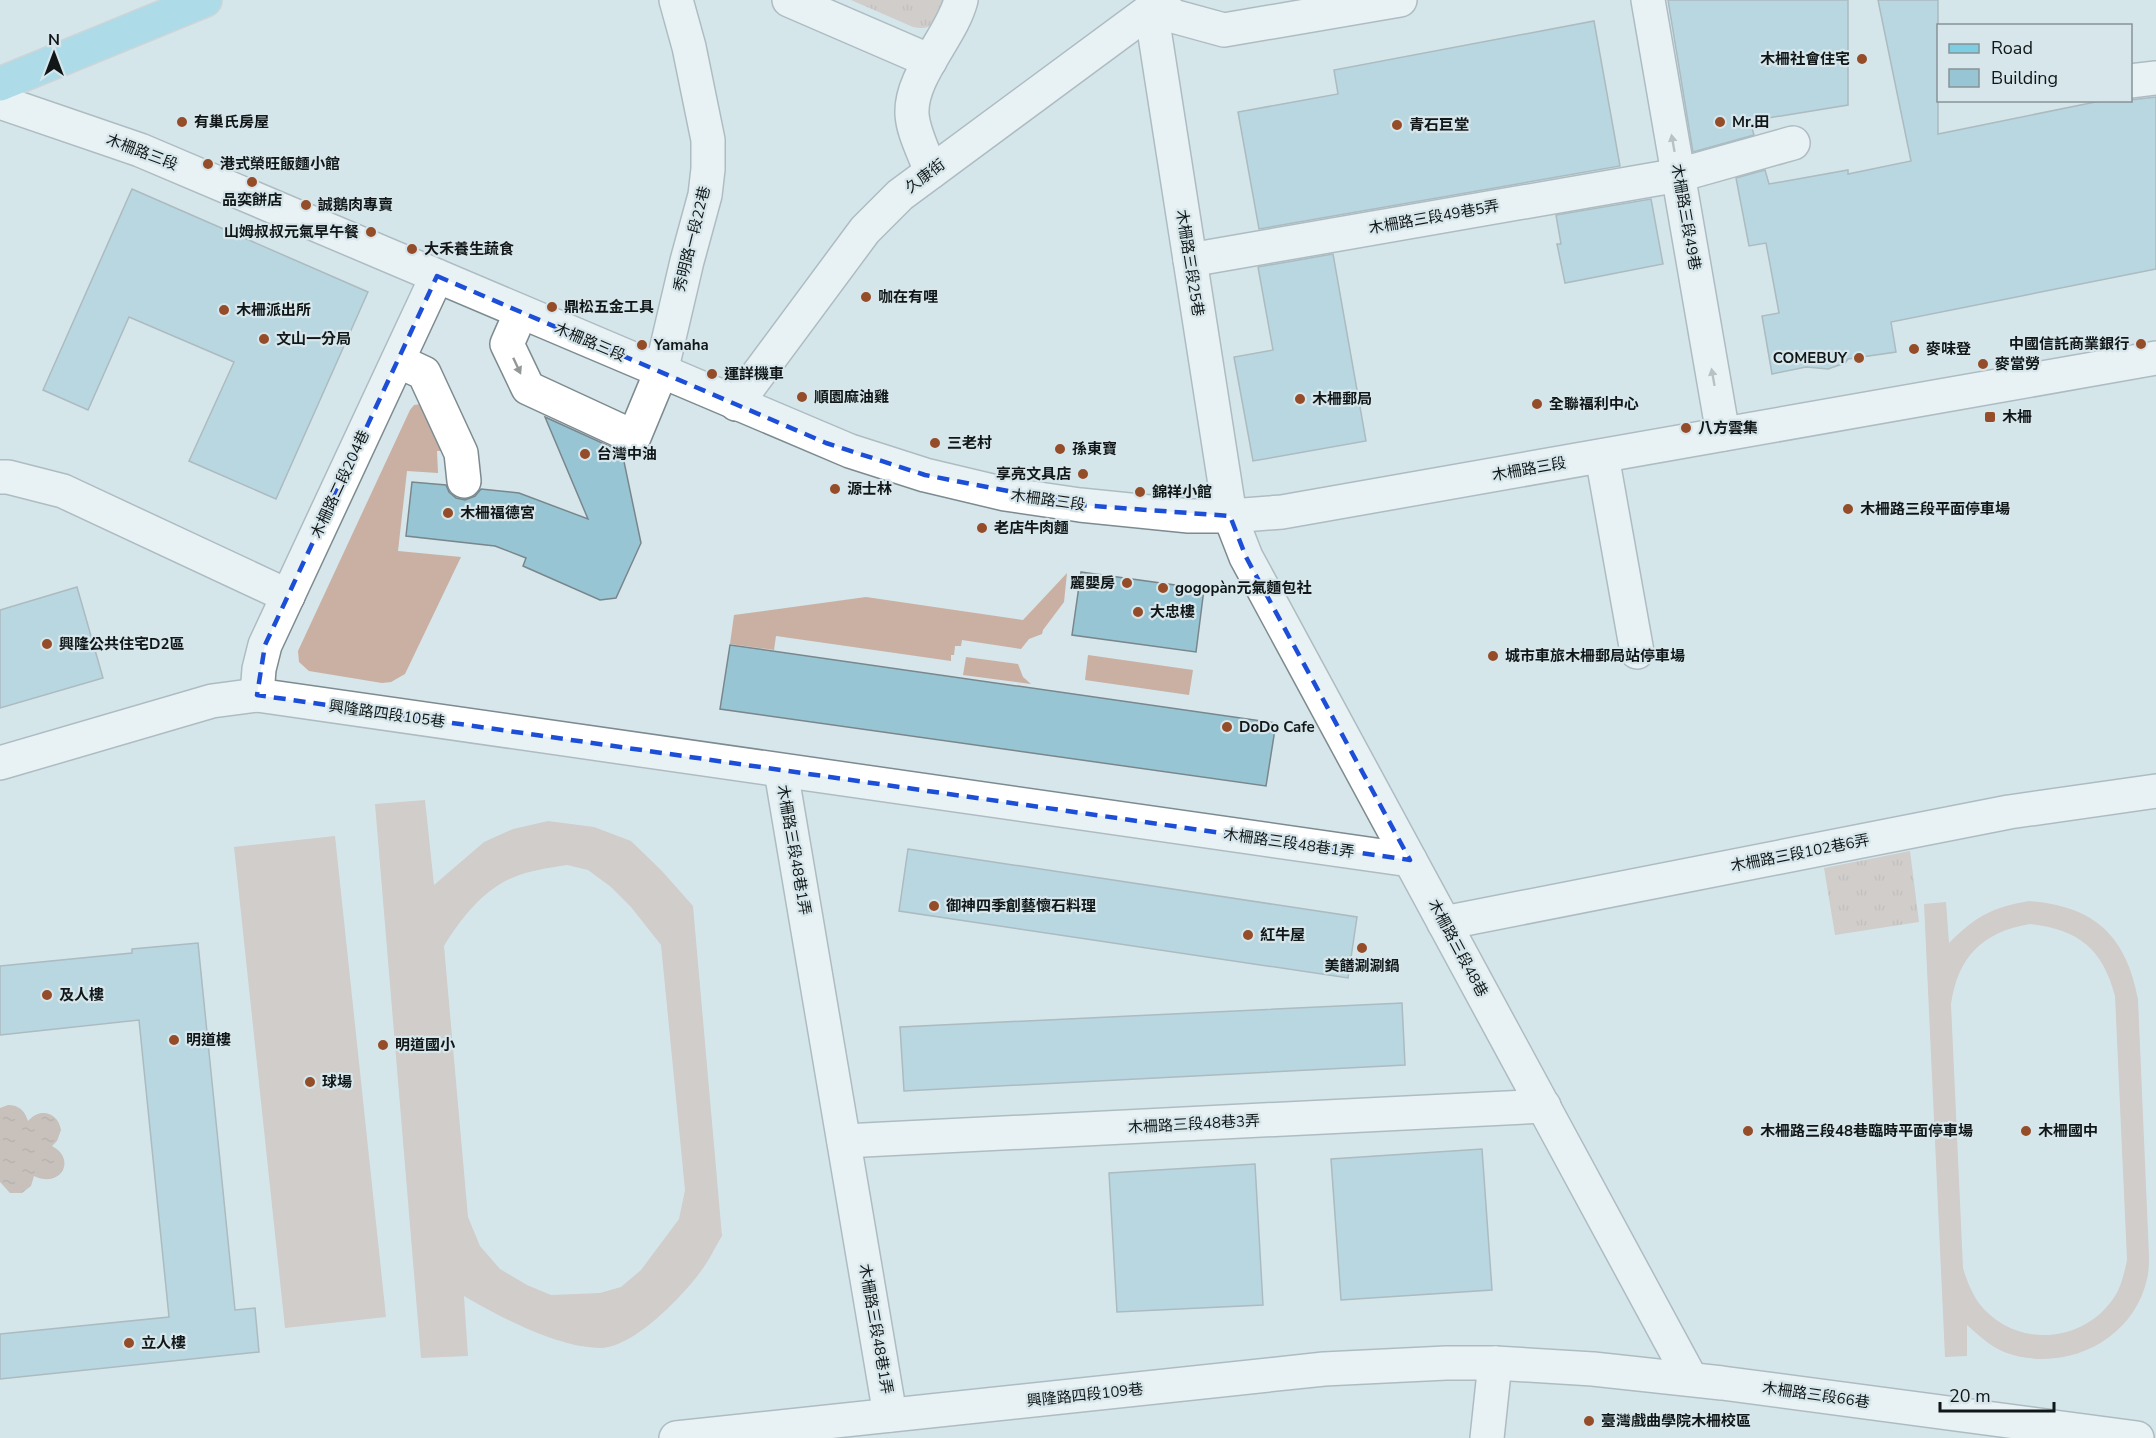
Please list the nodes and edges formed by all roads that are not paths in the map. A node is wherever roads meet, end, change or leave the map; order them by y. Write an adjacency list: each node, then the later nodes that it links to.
1 (205, 0): 11 (main road)
2 (676, 0): 21 (street, 秀明路一段22巷)
3 (789, 0): 8 (street)
4 (962, 0): 8 (street)
5 (1400, 0): 7 (street)
6 (1648, 0): 15 (street, 木柵路三段49巷, one-way to 6)
7 (1158, 5): 14 (street, 久康街); 16 (street, 木柵路三段25巷)
8 (930, 62): 14 (street)
9 (2156, 78): 10 (street)
10 (2132, 81)
11 (0, 84)
12 (0, 102): 17 (street, 木柵路三段)
13 (1793, 143): 15 (street, 木柵路三段49巷5弄)
14 (931, 172): 22 (street, 久康街)
15 (1678, 175): 16 (street, 木柵路三段49巷5弄); 23 (street, 木柵路三段49巷, one-way to 15)
16 (1190, 260): 27 (street, 木柵路三段25巷)
17 (437, 276): 18 (street, 木柵路三段); 20 (street, 木柵路二段204巷)
18 (521, 312): 21 (street, 木柵路三段); 21 (street, 秀明路一段22巷, one-way to 21)
19 (2156, 358): 23 (street, 木柵路三段)
20 (398, 361): 26 (street); 28 (street, 木柵路二段204巷)
21 (661, 372): 22 (street, 木柵路三段)
22 (736, 404): 27 (street, 木柵路三段)
23 (1723, 434): 24 (street, 木柵路三段)
24 (1602, 456): 27 (street, 木柵路三段); 29 (street)
25 (0, 477): 28 (street)
26 (464, 481)
27 (1230, 516): 34 (street, 木柵路三段48巷)
28 (288, 596): 30 (street, 木柵路二段204巷)
29 (1637, 652)
30 (256, 695): 31 (street, 興隆路四段105巷); 32 (street, 興隆路四段105巷)
31 (0, 763)
32 (781, 771): 34 (street, 木柵路三段48巷1弄); 37 (street, 木柵路三段48巷1弄)
33 (2156, 791): 35 (street, 木柵路三段102巷6弄)
34 (1410, 860): 35 (street, 木柵路三段48巷)
35 (1444, 922): 36 (street, 木柵路三段48巷)
36 (1544, 1106): 37 (street, 木柵路三段48巷3弄); 39 (street, 木柵路三段48巷)
37 (844, 1141): 40 (street, 木柵路三段48巷1弄)
38 (1495, 1363): 39 (street, 木柵路三段66巷); 40 (street, 興隆路四段109巷); 42 (street)
39 (1691, 1379): 43 (street, 木柵路三段66巷)
40 (890, 1415): 41 (street, 興隆路四段109巷)
41 (676, 1438)
42 (1487, 1438)
43 (2137, 1438)

